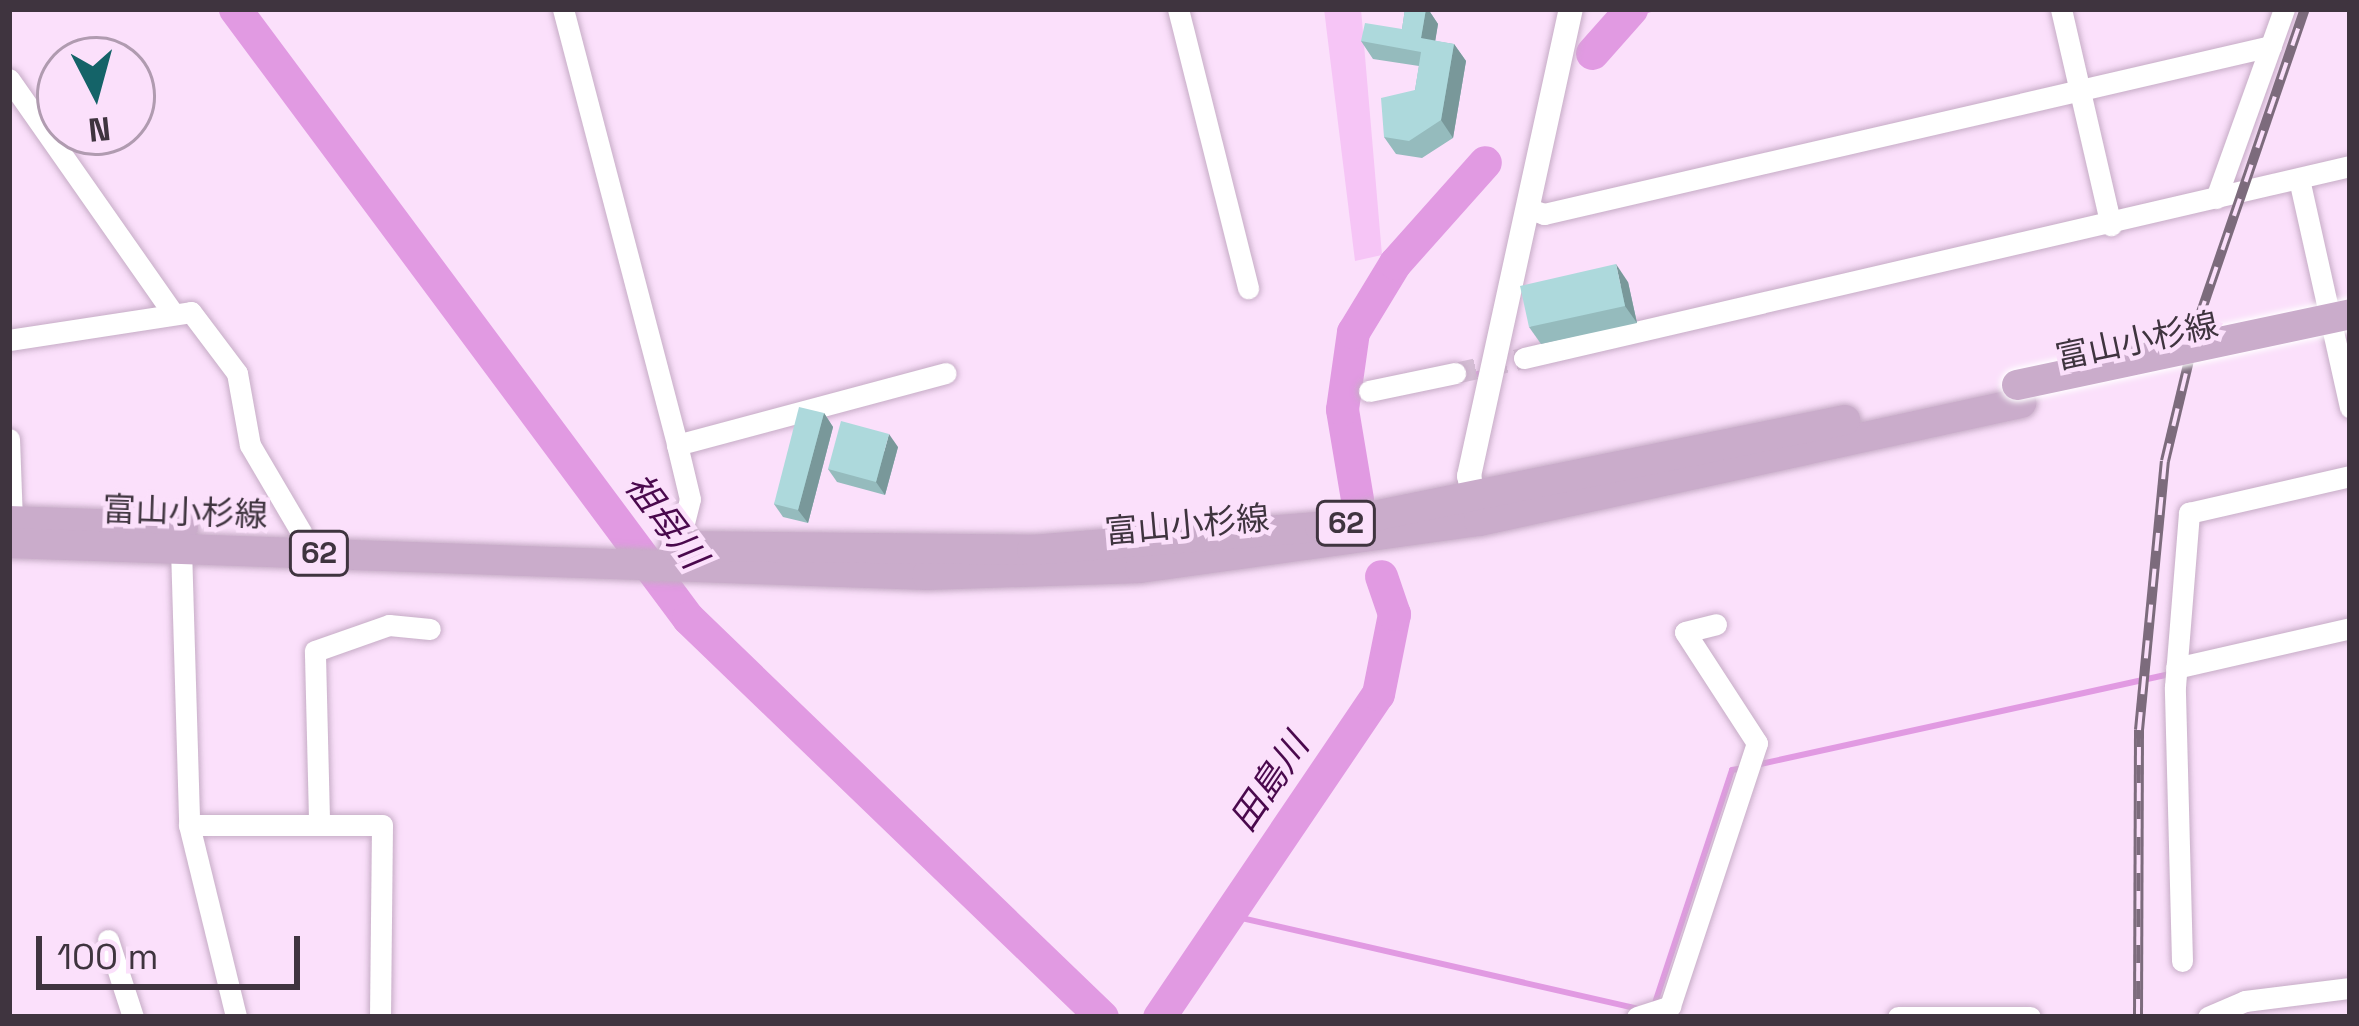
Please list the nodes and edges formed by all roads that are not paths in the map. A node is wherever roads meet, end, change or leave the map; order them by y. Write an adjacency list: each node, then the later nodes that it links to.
1 (563, 9): 26 (street)
2 (1178, 9): 14 (street)
3 (1571, 9): 12 (street)
4 (2061, 9): 8 (street)
5 (2284, 9): 6 (street)
6 (2271, 46): 8 (street); 11 (street)
7 (9, 79): 15 (street)
8 (2080, 90): 12 (street); 13 (street)
9 (2350, 166): 10 (street)
10 (2299, 179): 11 (street); 24 (street)
11 (2216, 198): 13 (street)
12 (1526, 208): 28 (street)
13 (2111, 226): 19 (street)
14 (1248, 288)
15 (173, 313): 18 (street); 30 (street)
16 (2350, 314): 23 (main road, 富山小杉線 / 62, bridge)
17 (2350, 334): 23 (main road, 富山小杉線 / 62)
18 (9, 340)
19 (1524, 358)
20 (945, 373): 26 (street)
21 (1455, 373): 22 (street)
22 (1369, 391)
23 (2019, 394): 28 (main road, 富山小杉線 / 62)
24 (2350, 407)
25 (9, 439): 29 (street)
26 (677, 445): 32 (street)
27 (2350, 476): 37 (street)
28 (1476, 510): 32 (main road, 富山小杉線 / 62)
29 (10, 528): 30 (main road, 富山小杉線 / 62); 31 (main road, 富山小杉線 / 62)
30 (301, 532): 33 (main road, 富山小杉線 / 62)
31 (182, 548): 33 (main road, 富山小杉線 / 62); 39 (street)
32 (672, 553): 33 (main road, 富山小杉線 / 62)
33 (619, 555)
34 (1716, 625): 46 (street)
35 (2350, 628): 37 (street)
36 (430, 629): 38 (street)
37 (2176, 668): 41 (street)
38 (319, 819): 39 (street); 45 (street)
39 (189, 825): 44 (street)
40 (109, 940): 43 (street)
41 (2182, 961)
42 (2350, 988): 49 (street)
43 (133, 1017)
44 (236, 1017)
45 (380, 1017)
46 (1637, 1017)
47 (1898, 1017): 48 (street)
48 (2030, 1017)
49 (2208, 1017)

